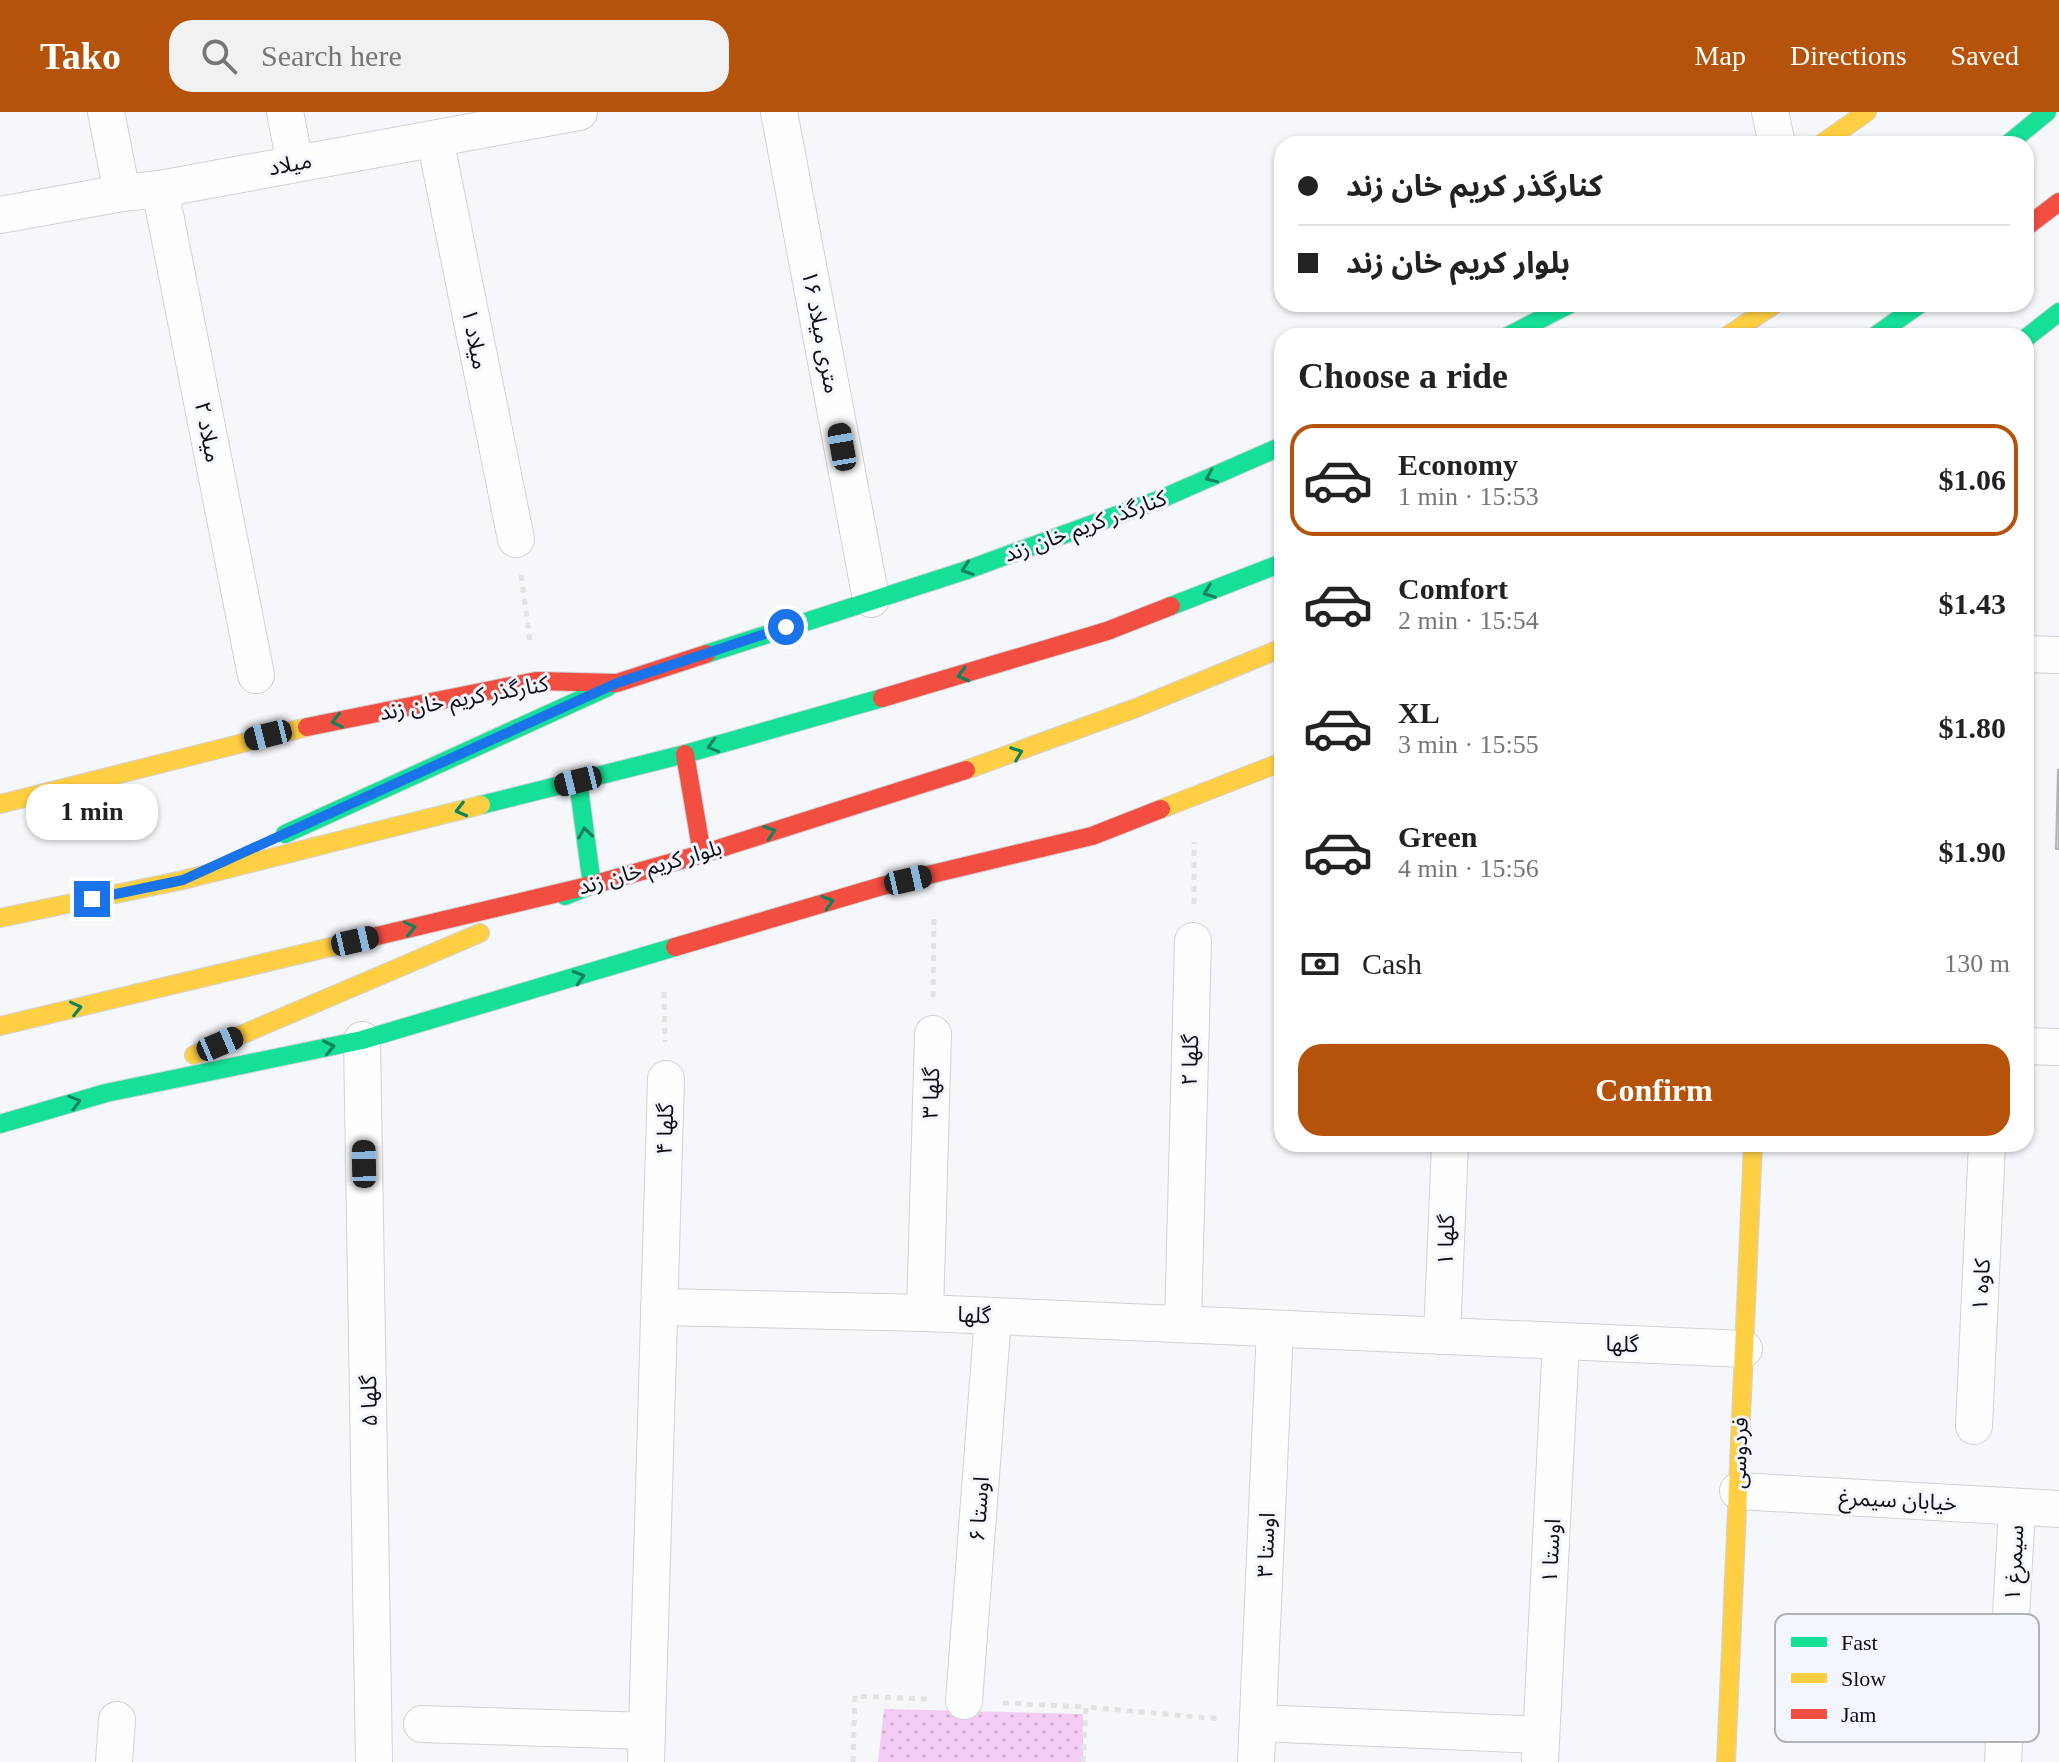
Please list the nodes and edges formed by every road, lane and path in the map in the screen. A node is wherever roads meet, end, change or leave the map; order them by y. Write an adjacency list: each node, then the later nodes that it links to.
1 (106, 112): 14 (street)
2 (285, 112): 12 (street)
3 (574, 112): 11 (street, میلاد)
4 (779, 112): 29 (street, ۱۶ متری میلاد)
5 (1770, 112): 8 (street)
6 (1867, 112): 9 (main road)
7 (2047, 112): 10 (main road)
8 (1775, 136)
9 (1832, 136)
10 (2018, 136)
11 (435, 139): 12 (street, میلاد); 27 (street, میلاد ۱)
12 (295, 163): 13 (street, میلاد)
13 (160, 189): 14 (street, میلاد); 33 (street, میلاد ۲)
14 (122, 193): 16 (street, میلاد)
15 (2059, 202): 17 (main road)
16 (0, 215)
17 (2034, 221)
18 (1554, 312): 22 (main road)
19 (1763, 312): 23 (main road)
20 (1909, 312): 24 (main road)
21 (2059, 312): 25 (main road)
22 (1524, 328)
23 (1739, 328)
24 (1886, 328)
25 (2034, 332)
26 (1274, 450): 29 (main road, کنارگذر کریم خان زند, one-way to 29)
27 (516, 539): 34 (path)
28 (1274, 566): 36 (main road, one-way to 36)
29 (871, 599): 35 (main road, کنارگذر کریم خان زند)
30 (1274, 651): 41 (main road, بلوار کریم خان زند, one-way to 30)
31 (2034, 654): 32 (street)
32 (2059, 655)
33 (256, 675)
34 (536, 681): 35 (main road, کنارگذر کریم خان زند); 40 (main road, کنارگذر کریم خان زند, one-way to 40)
35 (617, 683): 43 (main road)
36 (685, 754): 38 (main road); 41 (main road)
37 (1274, 765): 39 (main road)
38 (578, 781): 43 (main road, one-way to 43); 44 (main road, one-way to 38)
39 (1194, 797): 42 (main road); 46 (path)
40 (0, 804)
41 (702, 854): 44 (main road, بلوار کریم خان زند)
42 (934, 874): 47 (main road, one-way to 42); 49 (path)
43 (183, 880): 45 (main road)
44 (592, 885): 48 (main road, بلوار کریم خان زند, one-way to 44); 54 (main road)
45 (0, 918)
46 (1193, 941): 62 (street, گلها ۲)
47 (663, 952): 50 (main road, one-way to 47); 53 (path, گلها ۴)
48 (0, 1026)
49 (933, 1034): 60 (street, گلها ۳)
50 (362, 1040): 54 (main road, one-way to 50); 80 (street, گلها ۵)
51 (2034, 1046): 52 (street)
52 (2059, 1047)
53 (666, 1079): 59 (street, گلها ۴)
54 (106, 1093): 55 (main road, one-way to 54)
55 (0, 1124)
56 (1450, 1152): 64 (street, گلها ۱)
57 (1753, 1152): 66 (main road, فردوسی)
58 (1987, 1152): 67 (street, کاوه ۱)
59 (659, 1307): 60 (street, گلها); 77 (street)
60 (925, 1313): 61 (street, گلها)
61 (993, 1316): 62 (street, گلها); 72 (street, اوستا ۶)
62 (1183, 1324): 63 (street, گلها)
63 (1275, 1329): 64 (street, گلها); 74 (street, اوستا ۳)
64 (1442, 1336): 65 (street, گلها)
65 (1561, 1341): 66 (street, گلها); 78 (street, اوستا ۱)
66 (1744, 1349): 68 (main road, فردوسی)
67 (1974, 1426)
68 (1738, 1491): 69 (street, خیابان سیمرغ); 83 (main road, فردوسی)
69 (2017, 1507): 70 (street, خیابان سیمرغ); 71 (street, سیمرغ ۱)
70 (2059, 1509)
71 (2011, 1614)
72 (964, 1701)
73 (117, 1720): 79 (street)
74 (1258, 1723): 78 (street); 81 (path); 82 (street, اوستا ۳)
75 (422, 1724): 77 (street)
76 (2004, 1742): 84 (street, سیمرغ ۱)
77 (646, 1746)
78 (1540, 1748)
79 (114, 1762)
80 (374, 1762)
81 (1083, 1762)
82 (1256, 1762)
83 (1726, 1762)
84 (2003, 1762)

